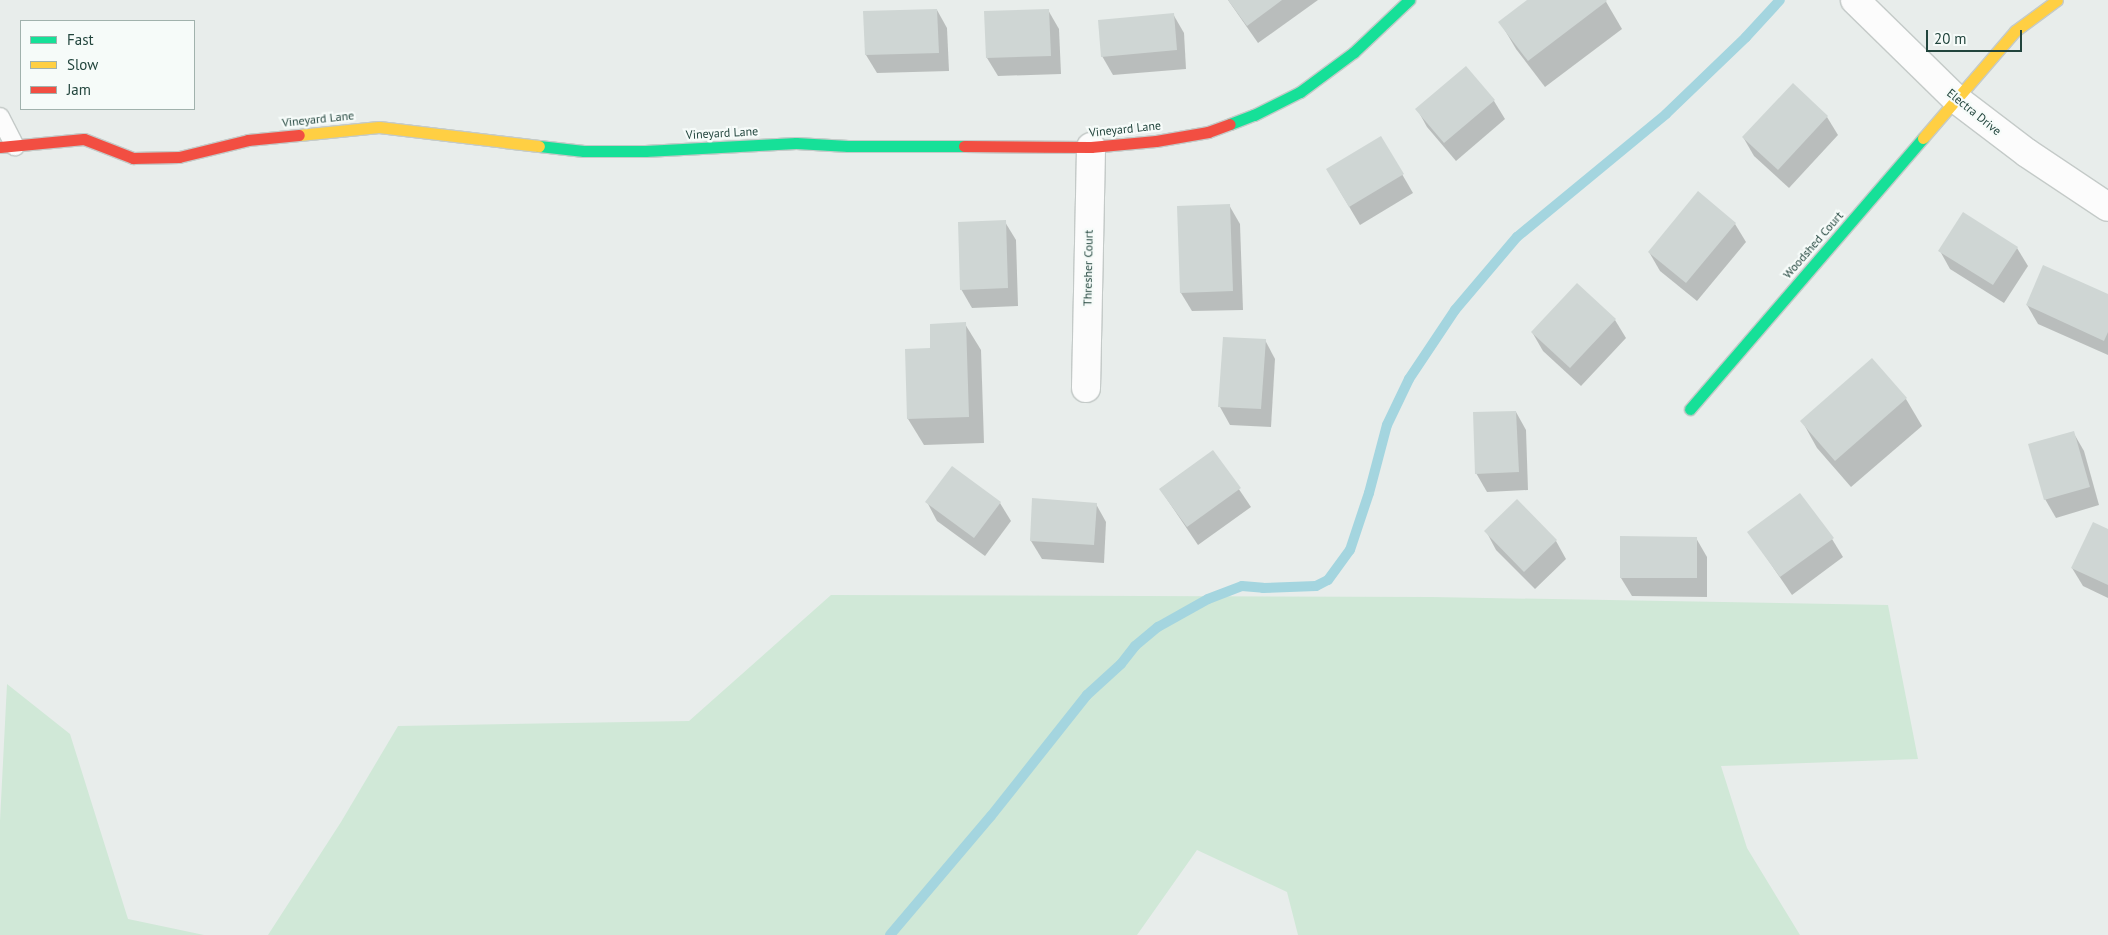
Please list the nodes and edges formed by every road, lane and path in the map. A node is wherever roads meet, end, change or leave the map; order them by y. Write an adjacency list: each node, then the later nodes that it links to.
1 (1409, 0): 7 (street, Vineyard Lane)
2 (1855, 0): 4 (street, Electra Drive)
3 (2057, 0): 4 (street, Woodshed Court)
4 (1956, 99): 8 (street, Electra Drive); 10 (street, Woodshed Court)
5 (0, 117): 6 (lane)
6 (7, 146): 7 (street, Vineyard Lane)
7 (1091, 147): 9 (street, Thresher Court)
8 (2108, 207)
9 (1086, 388)
10 (1690, 409)

